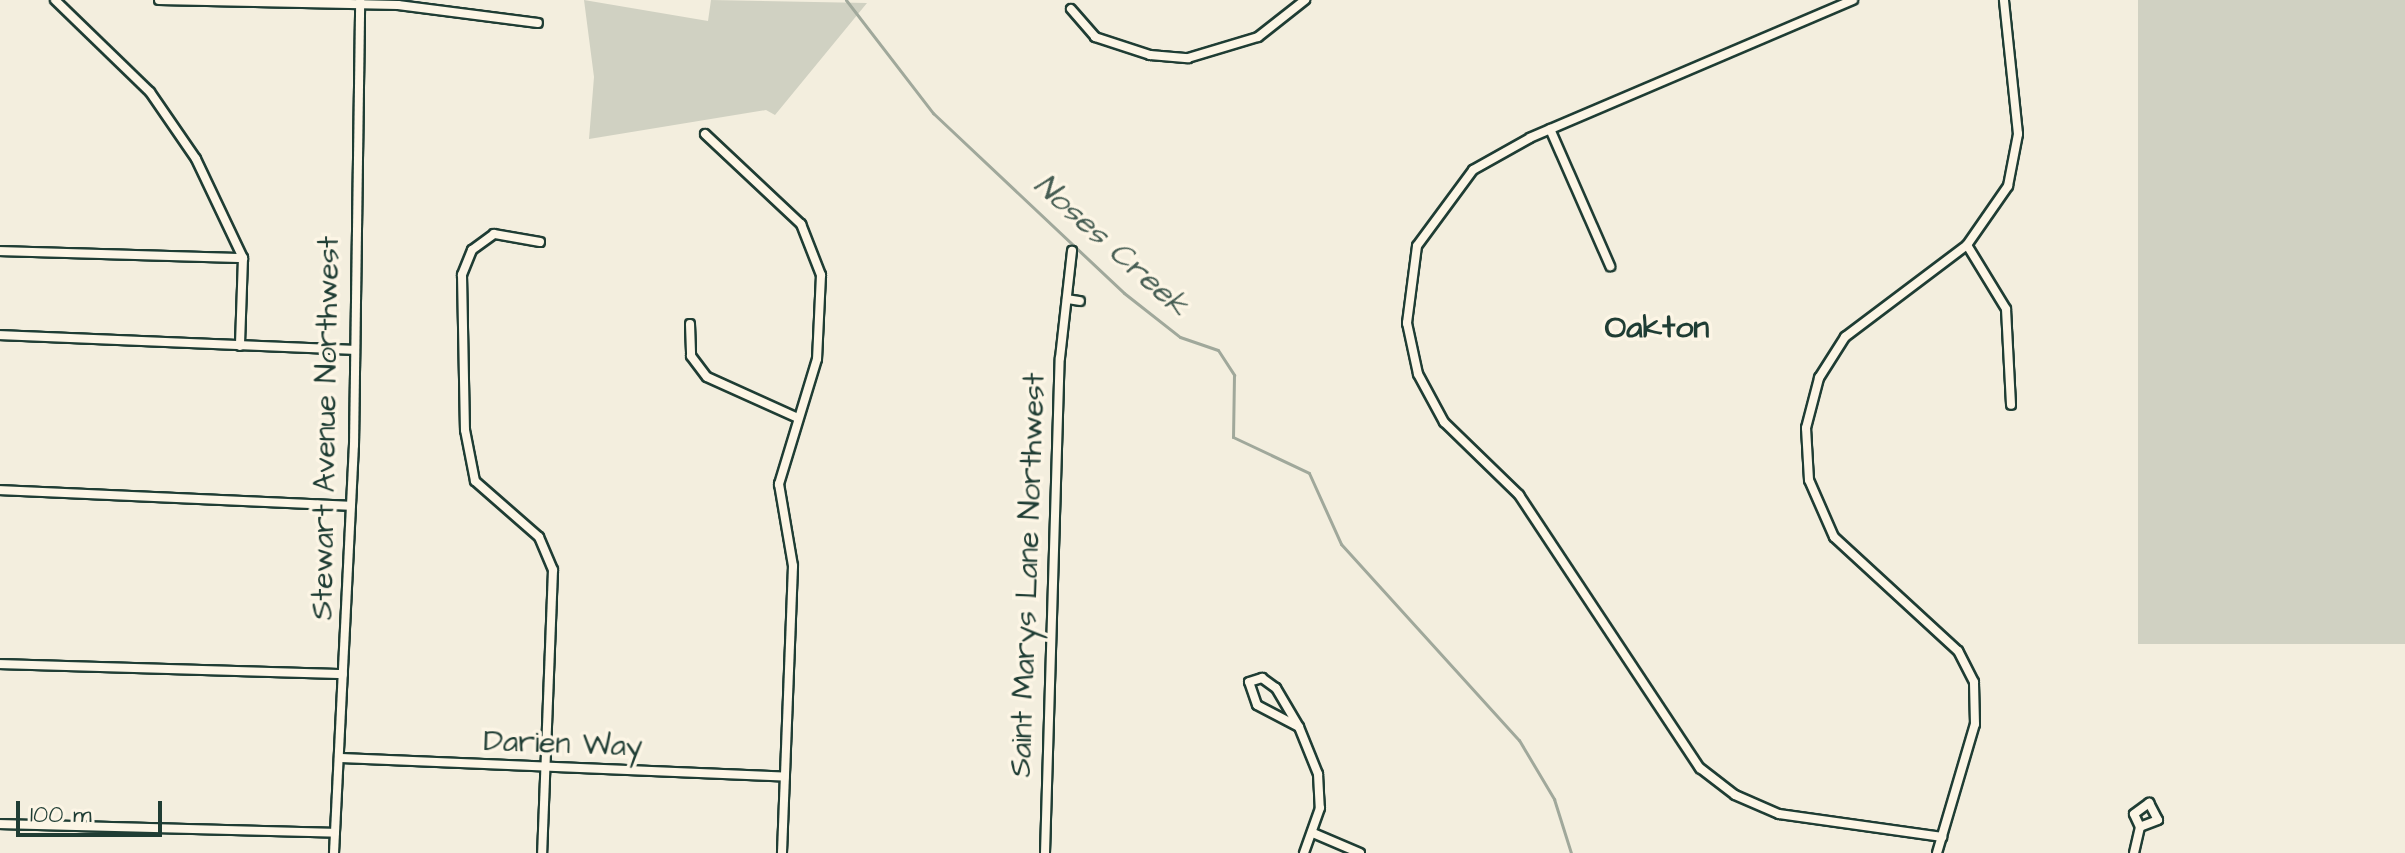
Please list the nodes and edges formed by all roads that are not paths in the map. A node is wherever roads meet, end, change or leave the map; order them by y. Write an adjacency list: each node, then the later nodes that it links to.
1 (55, 0): 15 (street)
2 (159, 0): 6 (street)
3 (1305, 0): 7 (street)
4 (1853, 0): 9 (street)
5 (2004, 0): 12 (street)
6 (360, 2): 8 (street); 22 (street, Stewart Avenue Northwest)
7 (1071, 9)
8 (538, 23)
9 (1550, 129): 16 (street); 37 (street)
10 (705, 134): 24 (street)
11 (540, 242): 31 (street)
12 (1967, 245): 23 (street); 37 (street)
13 (0, 251): 15 (street)
14 (1072, 251): 17 (street, Saint Marys Lane Northwest)
15 (243, 258): 21 (street)
16 (1610, 266)
17 (1067, 299): 18 (street); 41 (street, Saint Marys Lane Northwest)
18 (1080, 301)
19 (690, 324): 24 (street)
20 (0, 335): 21 (street)
21 (240, 346): 22 (street)
22 (353, 350): 26 (street, Stewart Avenue Northwest)
23 (2011, 405)
24 (798, 418): 32 (street)
25 (0, 490): 26 (street)
26 (351, 506): 28 (street, Stewart Avenue Northwest)
27 (0, 664): 28 (street)
28 (343, 674): 30 (street, Stewart Avenue Northwest)
29 (1299, 727): 29 (street); 36 (street)
30 (339, 758): 31 (street, Darien Way); 35 (street, Stewart Avenue Northwest)
31 (546, 767): 32 (street, Darien Way); 39 (street)
32 (785, 777): 40 (street)
33 (0, 824): 35 (street)
34 (2140, 827): 45 (street)
35 (335, 833): 38 (street, Stewart Avenue Northwest)
36 (1313, 833): 42 (street); 43 (street)
37 (1942, 837): 44 (street)
38 (334, 853)
39 (542, 853)
40 (782, 853)
41 (1045, 853)
42 (1304, 853)
43 (1360, 853)
44 (1937, 853)
45 (2134, 853)

